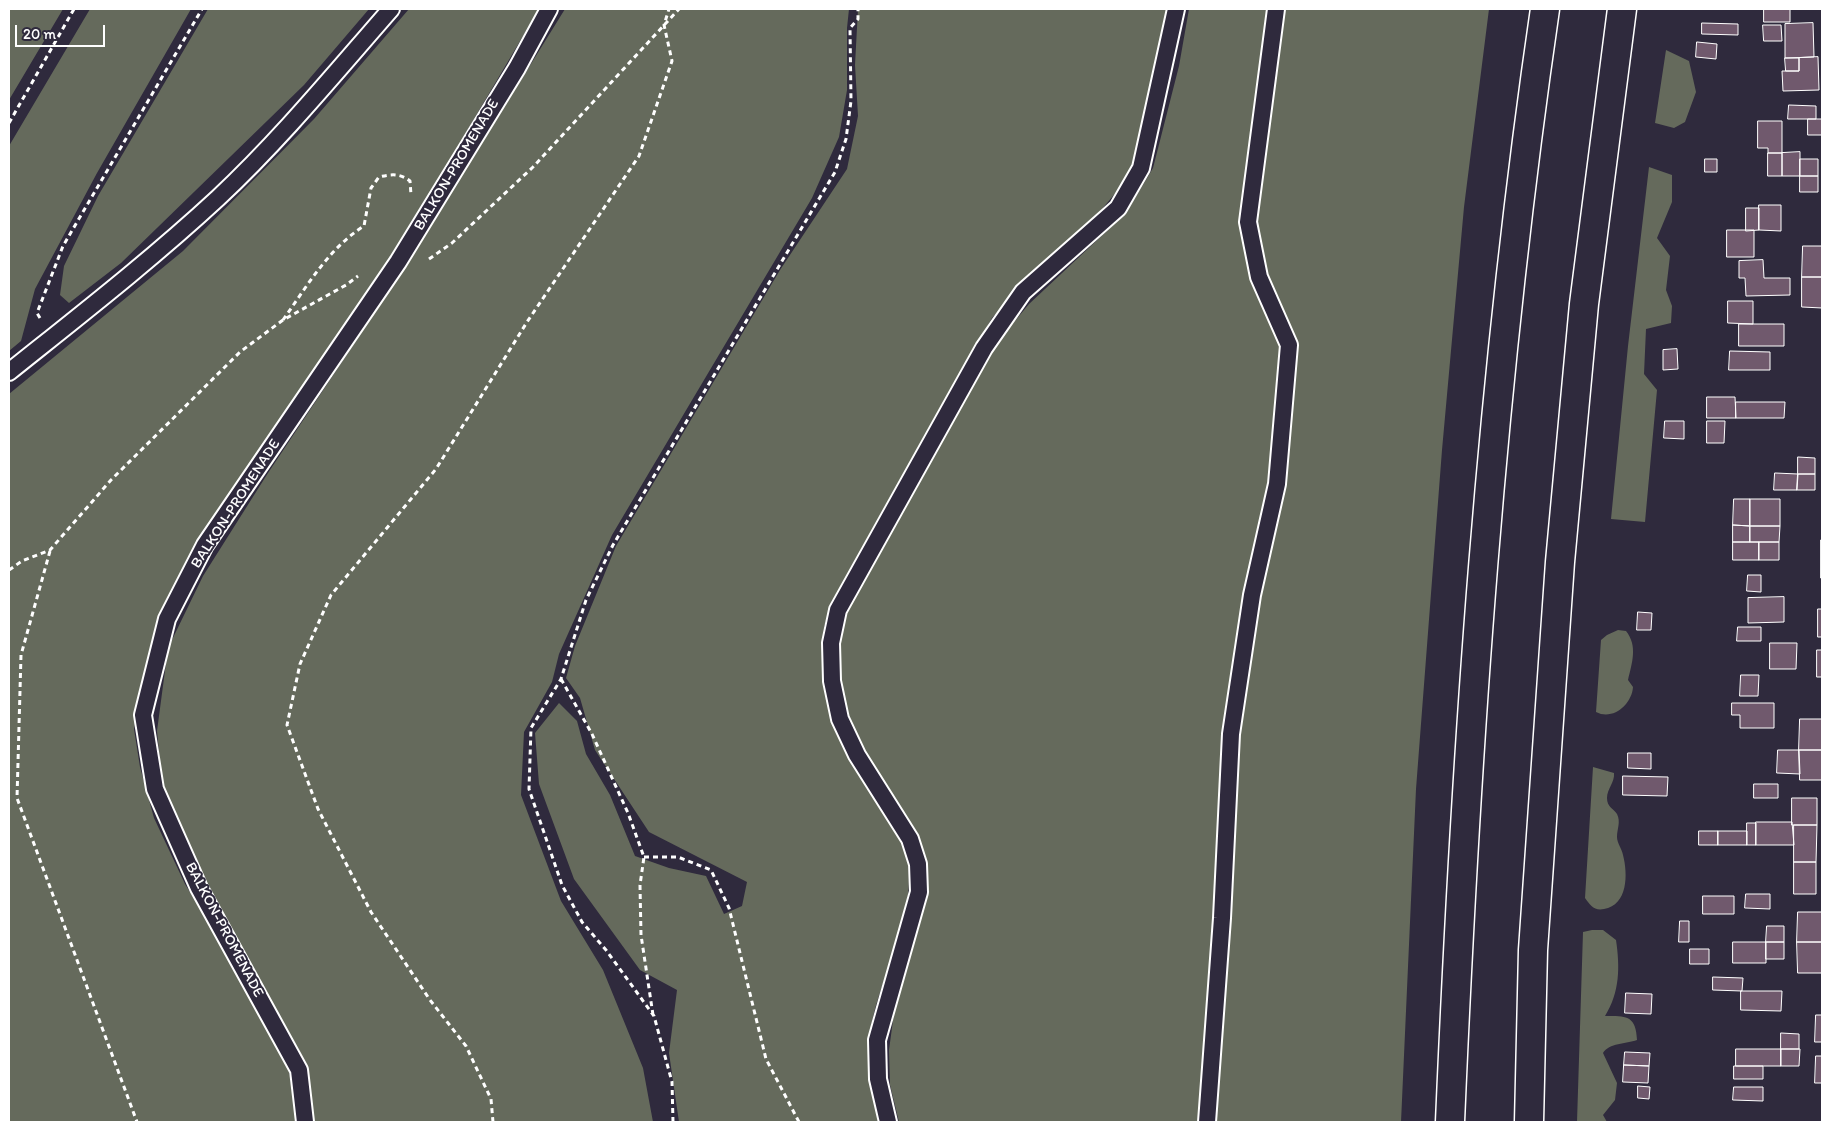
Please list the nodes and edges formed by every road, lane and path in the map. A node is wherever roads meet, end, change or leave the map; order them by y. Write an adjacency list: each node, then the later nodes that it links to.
1 (74, 9): 13 (path)
2 (202, 9): 17 (path)
3 (391, 9): 17 (lane)
4 (550, 9): 15 (lane, BALKON-PROMENADE)
5 (669, 9): 12 (path)
6 (679, 9): 12 (path)
7 (858, 9): 21 (path)
8 (1176, 9): 29 (lane)
9 (1276, 9): 30 (lane)
10 (1545, 9): 31 (highway)
11 (1622, 9): 32 (highway)
12 (664, 25): 15 (path); 26 (path)
13 (9, 123)
14 (408, 201): 16 (path)
15 (398, 262): 16 (path); 25 (lane, BALKON-PROMENADE)
16 (284, 320): 19 (path)
17 (50, 340): 18 (lane)
18 (9, 372)
19 (50, 550): 20 (path); 24 (path)
20 (9, 570)
21 (561, 678): 22 (path); 23 (path)
22 (644, 856): 23 (path); 28 (path)
23 (654, 1016): 27 (path)
24 (138, 1122)
25 (305, 1122)
26 (494, 1122)
27 (673, 1122)
28 (799, 1122)
29 (888, 1122)
30 (1207, 1122)
31 (1450, 1122)
32 (1529, 1122)

